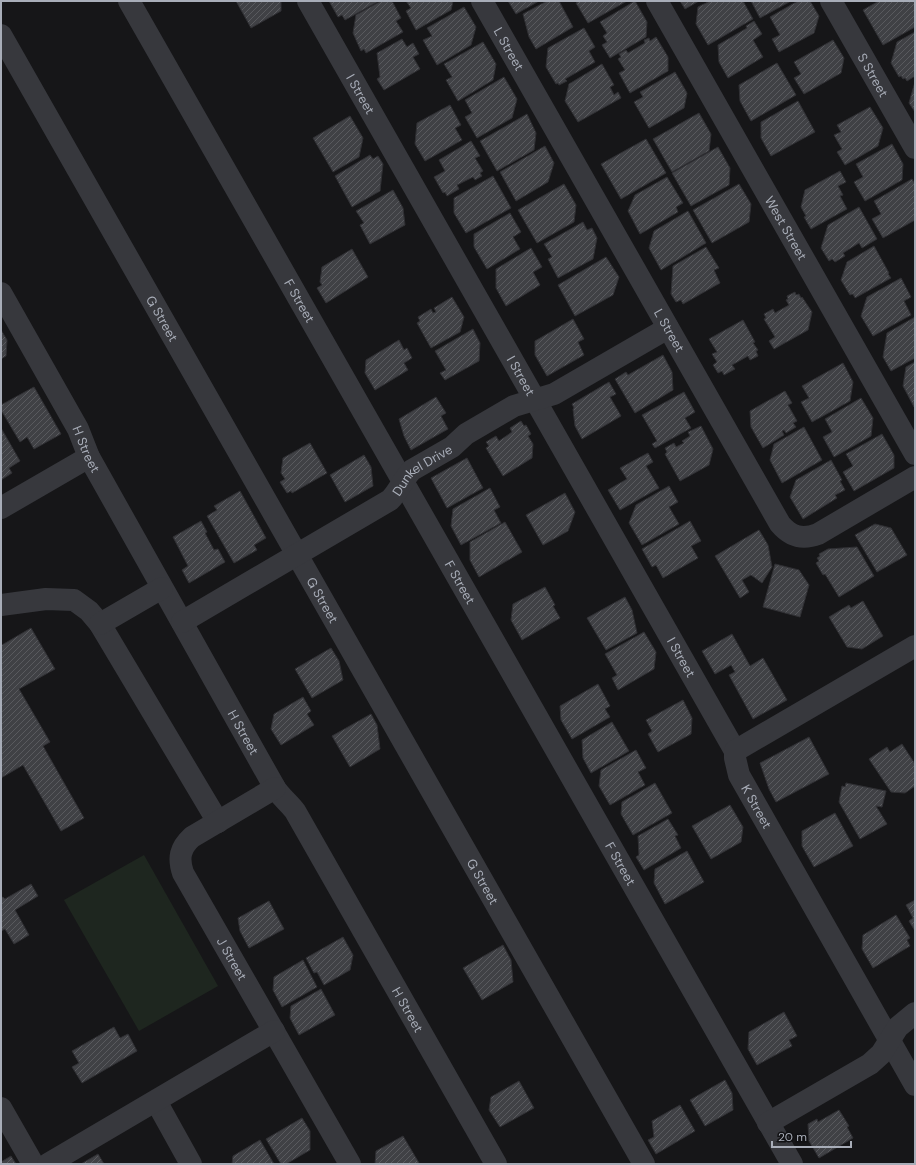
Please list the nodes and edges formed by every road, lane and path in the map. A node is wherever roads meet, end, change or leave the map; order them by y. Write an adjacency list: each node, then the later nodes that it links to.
1 (129, 1): 14 (lane, F Street)
2 (308, 1): 10 (lane, I Street)
3 (482, 1): 9 (lane, L Street)
4 (657, 1): 11 (lane, West Street)
5 (831, 1): 7 (lane, S Street)
6 (1, 35): 16 (lane, G Street)
7 (915, 148)
8 (1, 293): 12 (lane, H Street)
9 (668, 328): 10 (lane, Dunkel Drive); 13 (lane, L Street)
10 (534, 400): 14 (lane, Dunkel Drive); 22 (lane, I Street)
11 (915, 454)
12 (89, 457): 15 (lane); 17 (lane, H Street)
13 (915, 477)
14 (403, 482): 16 (lane, Dunkel Drive); 31 (lane, F Street)
15 (1, 508)
16 (297, 555): 19 (lane, Dunkel Drive); 37 (lane, G Street)
17 (162, 588): 19 (lane, H Street); 20 (lane)
18 (1, 605): 20 (lane)
19 (182, 622): 23 (lane, H Street)
20 (100, 624): 24 (lane)
21 (915, 646): 22 (lane)
22 (735, 751): 27 (lane, K Street)
23 (275, 788): 24 (lane, J Street); 36 (lane, H Street)
24 (218, 822): 26 (lane, J Street)
25 (915, 1014): 27 (lane)
26 (274, 1031): 29 (lane); 35 (lane, J Street)
27 (890, 1041): 28 (lane, K Street); 31 (lane)
28 (915, 1085)
29 (156, 1102): 33 (lane); 34 (lane)
30 (1, 1108): 32 (lane)
31 (768, 1123): 38 (lane, F Street)
32 (33, 1164)
33 (48, 1164)
34 (191, 1164)
35 (350, 1164)
36 (496, 1164)
37 (644, 1164)
38 (792, 1164)

